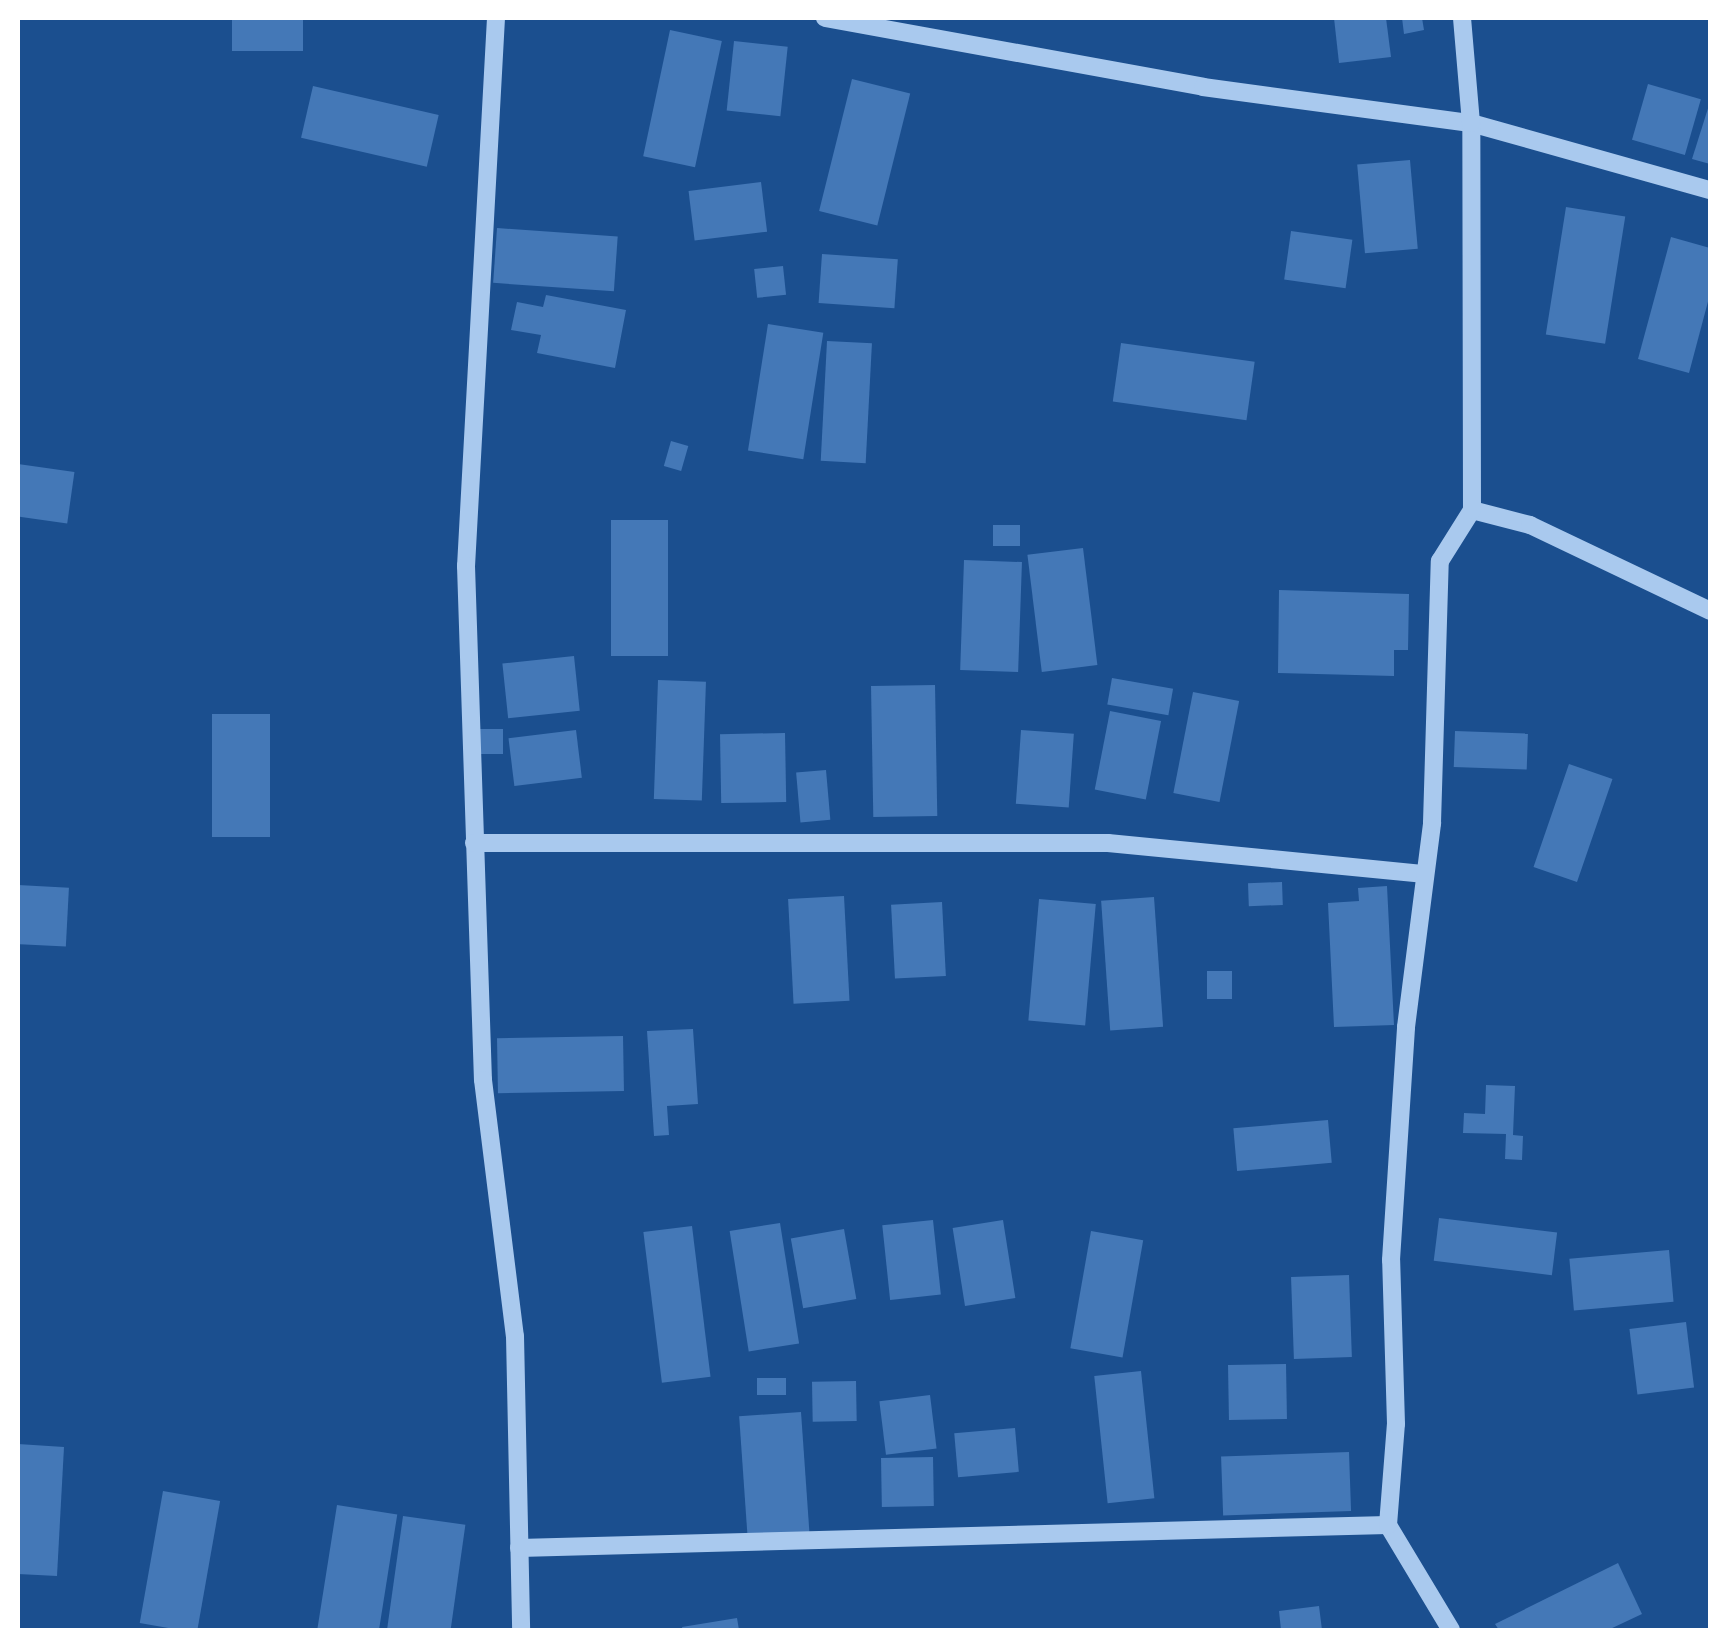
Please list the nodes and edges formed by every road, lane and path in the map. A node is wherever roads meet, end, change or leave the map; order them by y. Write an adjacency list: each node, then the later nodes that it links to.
1 (496, 18): 9 (street)
2 (825, 18): 4 (street)
3 (1462, 18): 5 (street)
4 (852, 20): 5 (street)
5 (1471, 123): 6 (street); 7 (street)
6 (1710, 190)
7 (1472, 510): 8 (street); 10 (street)
8 (1710, 611)
9 (474, 843): 10 (street); 12 (street)
10 (1422, 874): 11 (street)
11 (1388, 1525): 12 (street); 14 (street)
12 (519, 1548): 13 (street)
13 (521, 1630)
14 (1451, 1630)

